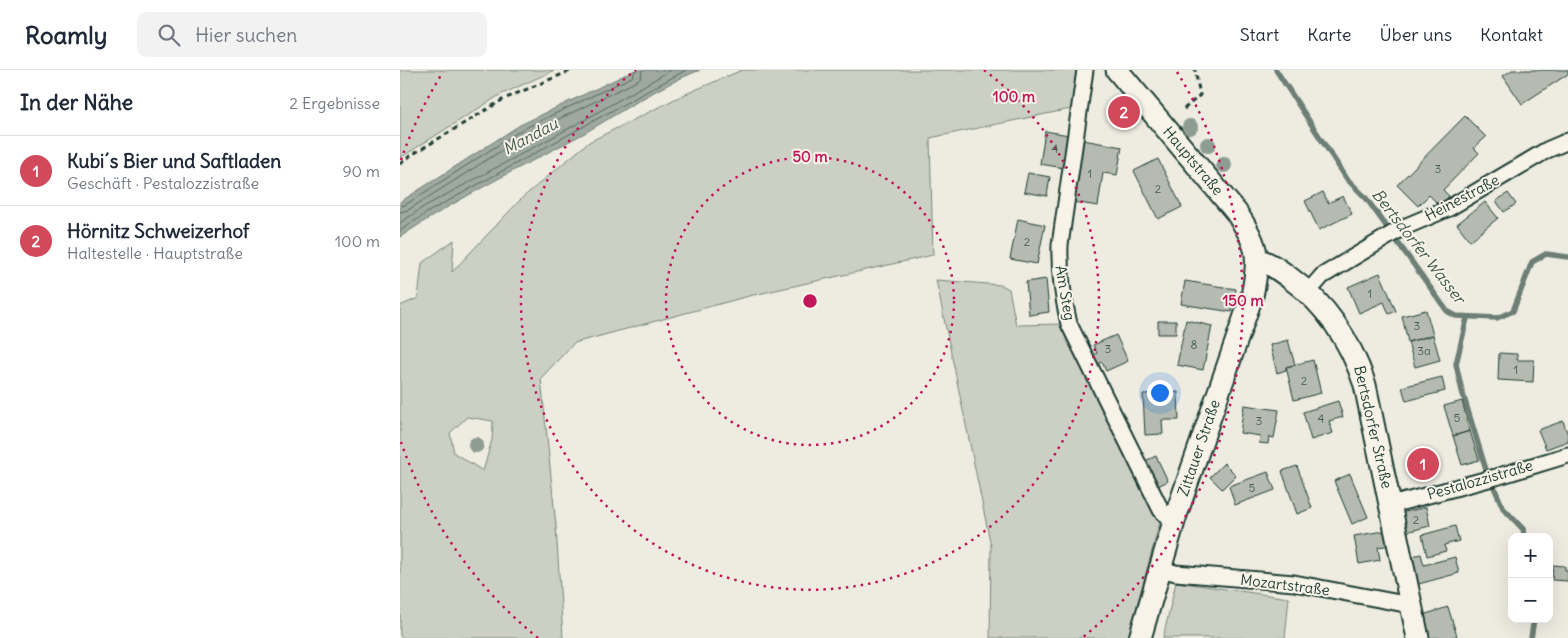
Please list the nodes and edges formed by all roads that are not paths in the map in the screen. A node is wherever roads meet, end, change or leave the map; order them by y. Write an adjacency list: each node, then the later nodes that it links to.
1 (1085, 70): 8 (street, Am Steg)
2 (1117, 70): 4 (main road, Hauptstraße)
3 (1568, 140): 5 (street, Heinestraße)
4 (1257, 258): 5 (main road, Bertsdorfer Straße); 8 (main road, Zittauer Straße)
5 (1308, 291): 7 (main road, Bertsdorfer Straße)
6 (1568, 455): 7 (street, Pestalozzistraße)
7 (1391, 505): 10 (main road, Bertsdorfer Straße)
8 (1175, 518): 9 (main road, Zittauer Straße)
9 (1159, 569): 10 (street, Mozartstraße); 11 (main road, Zittauer Straße)
10 (1410, 605): 12 (main road, Bertsdorfer Straße)
11 (1140, 638)
12 (1418, 638)

